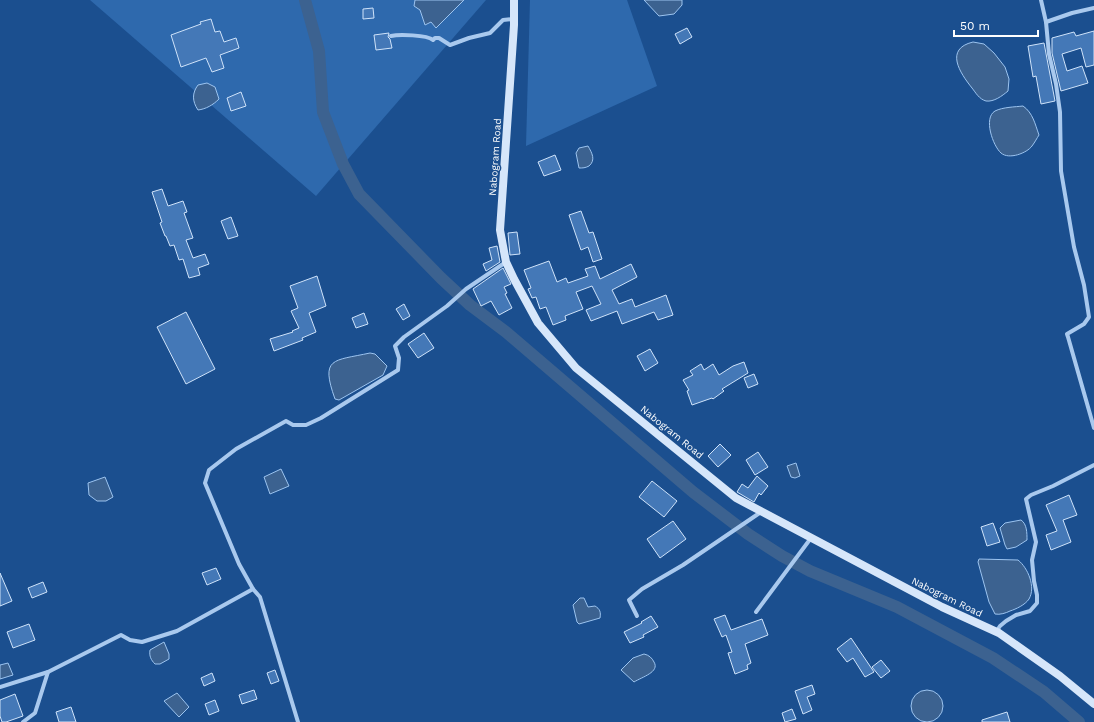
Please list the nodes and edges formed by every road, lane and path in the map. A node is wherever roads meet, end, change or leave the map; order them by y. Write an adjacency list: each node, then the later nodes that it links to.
1 (514, 0): 4 (main road, Nabogram Road)
2 (1041, 0): 5 (street)
3 (1094, 8): 5 (street)
4 (514, 19): 6 (street); 7 (main road, Nabogram Road)
5 (1046, 22): 8 (street)
6 (391, 36)
7 (506, 262): 10 (main road, Nabogram Road); 12 (street)
8 (1094, 428)
9 (1094, 464): 15 (street)
10 (761, 511): 11 (main road, Nabogram Road); 14 (street)
11 (811, 538): 13 (street); 15 (main road, Nabogram Road)
12 (253, 589): 16 (street); 20 (street)
13 (756, 612)
14 (637, 616)
15 (996, 632): 18 (main road, Nabogram Road)
16 (48, 672): 17 (street); 19 (street)
17 (0, 687)
18 (1094, 704)
19 (23, 722)
20 (298, 722)

